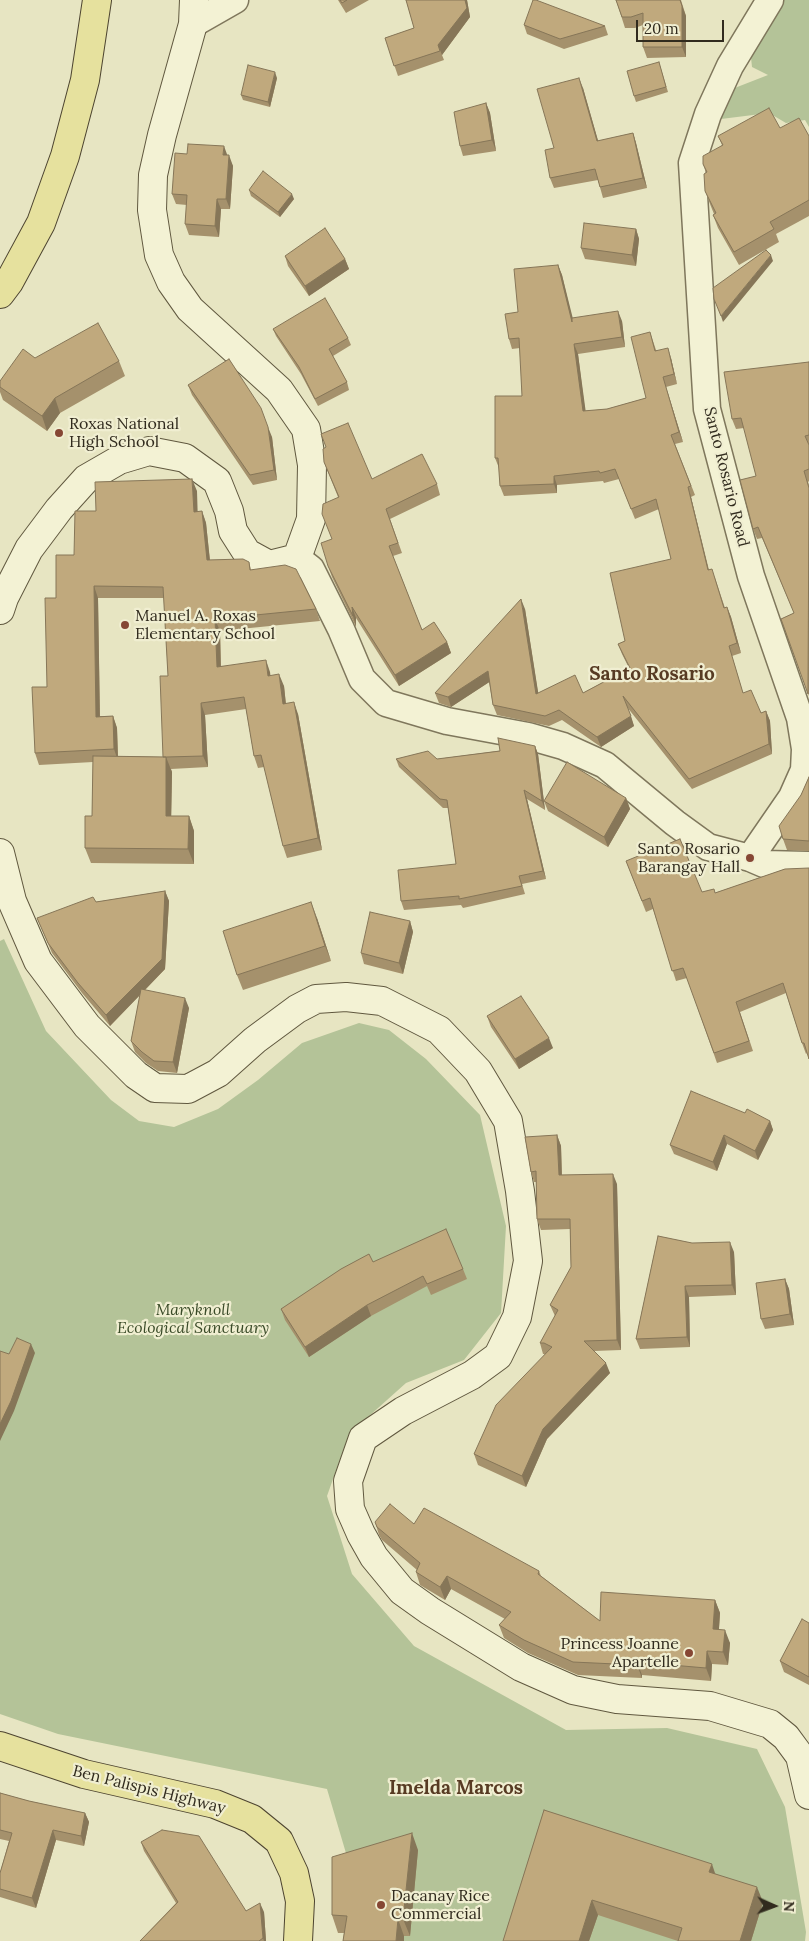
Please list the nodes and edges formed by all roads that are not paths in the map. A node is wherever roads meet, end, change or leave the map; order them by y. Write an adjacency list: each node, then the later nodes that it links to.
1 (96, 0): 5 (main road)
2 (235, 0): 4 (street)
3 (770, 0): 9 (street, Santo Rosario Road)
4 (194, 12): 6 (street)
5 (0, 294)
6 (297, 558): 7 (street); 9 (street)
7 (0, 610)
8 (0, 853): 12 (street)
9 (750, 858): 10 (street)
10 (809, 865)
11 (0, 1746): 13 (main road, Ben Palispis Highway)
12 (809, 1795)
13 (298, 1941)

